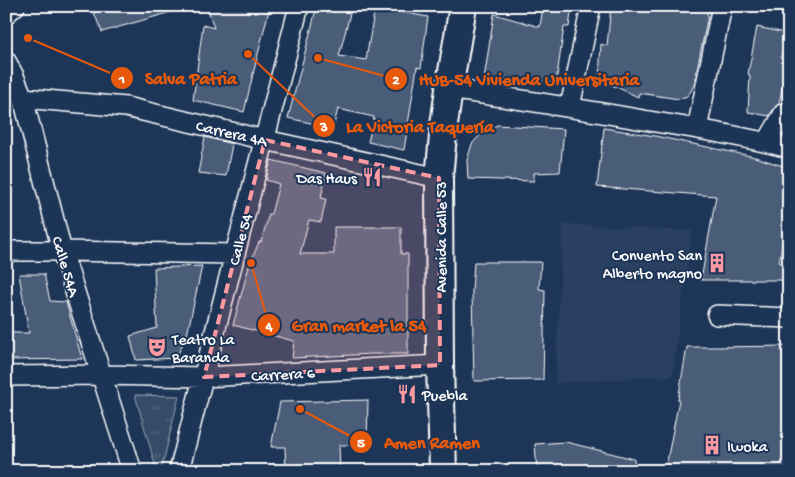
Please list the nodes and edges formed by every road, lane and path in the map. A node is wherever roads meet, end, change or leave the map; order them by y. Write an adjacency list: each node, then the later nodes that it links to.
1 (15, 6): 6 (street)
2 (299, 6): 13 (street, Calle 54)
3 (462, 6): 8 (main road, Avenida Calle 53)
4 (591, 6): 10 (street)
5 (722, 6): 12 (street)
6 (6, 14)
7 (6, 61): 9 (street, Calle 54A)
8 (449, 89): 10 (street); 16 (main road, Avenida Calle 53)
9 (23, 98): 13 (street, Carrera 4A); 18 (street, Calle 54A)
10 (570, 107): 12 (street)
11 (789, 112): 14 (street)
12 (697, 129): 14 (street)
13 (265, 140): 16 (street, Carrera 4A); 19 (street, Calle 54)
14 (767, 142): 15 (street)
15 (789, 148)
16 (439, 178): 22 (main road, Avenida Calle 53)
17 (6, 251): 18 (street)
18 (62, 251): 19 (street); 23 (street, Calle 54A)
19 (235, 254): 25 (street, Calle 54)
20 (717, 315): 21 (street)
21 (789, 318)
22 (440, 365): 25 (street, Carrera 6); 26 (main road, Avenida Calle 53)
23 (102, 375): 24 (street, Carrera 6); 25 (street, Carrera 6); 27 (street, Calle 54A)
24 (6, 376)
25 (204, 377): 28 (street, Calle 54)
26 (444, 470)
27 (132, 471)
28 (179, 471)

